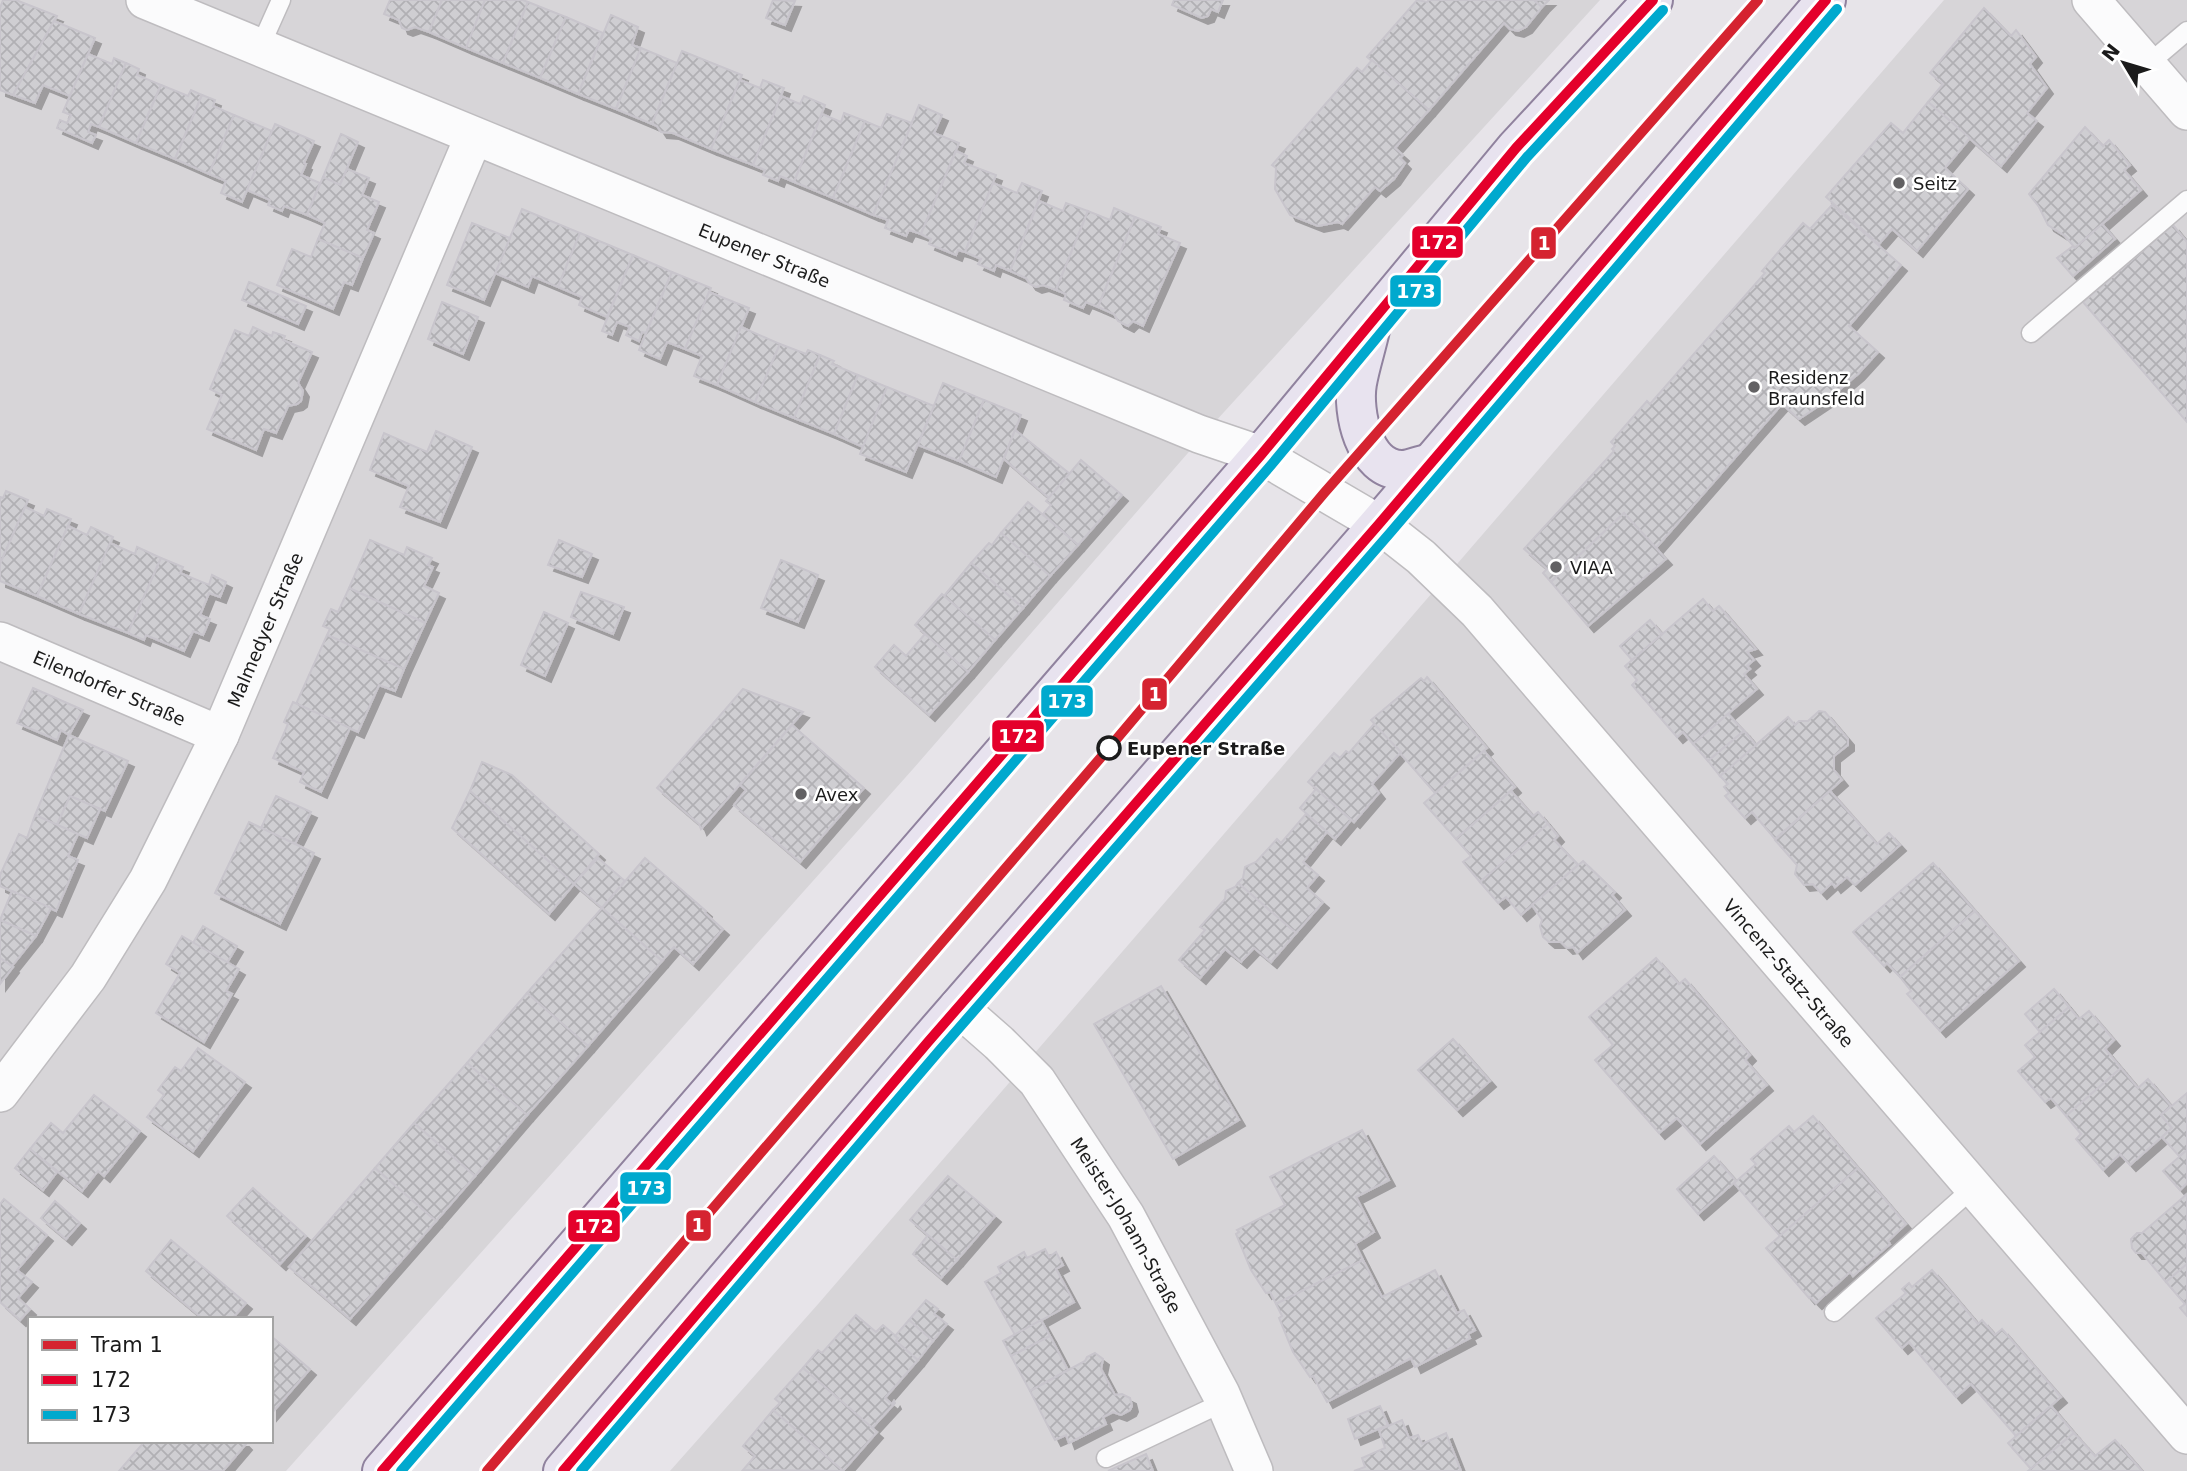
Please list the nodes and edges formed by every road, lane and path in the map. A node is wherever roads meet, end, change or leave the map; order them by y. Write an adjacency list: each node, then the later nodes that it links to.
1 (145, 0): 7 (street, Eupener Straße)
2 (281, 0): 7 (lane)
3 (1653, 0): 12 (main road)
4 (1826, 0): 15 (main road)
5 (2091, 0): 8 (street)
6 (2187, 31): 8 (lane)
7 (260, 47): 10 (street, Eupener Straße)
8 (2147, 65): 9 (street)
9 (2187, 111)
10 (474, 136): 14 (street, Eupener Straße); 18 (street, Malmedyer Straße)
11 (2187, 200): 13 (lane)
12 (1373, 322): 14 (main road); 15 (main road)
13 (2031, 333)
14 (1261, 455): 16 (street, Eupener Straße); 26 (main road)
15 (1429, 464): 16 (main road)
16 (1379, 524): 19 (main road); 21 (street, Vincenz-Statz-Straße)
17 (0, 640): 18 (street, Eilendorfer Straße)
18 (220, 735): 20 (street, Malmedyer Straße)
19 (958, 1007): 23 (street, Meister-Johann-Straße); 27 (main road)
20 (0, 1093)
21 (1973, 1188): 22 (lane); 24 (street, Vincenz-Statz-Straße)
22 (1834, 1312)
23 (1224, 1402): 25 (lane); 28 (street, Meister-Johann-Straße)
24 (2187, 1435)
25 (1106, 1458)
26 (382, 1471)
27 (563, 1471)
28 (1254, 1471)

